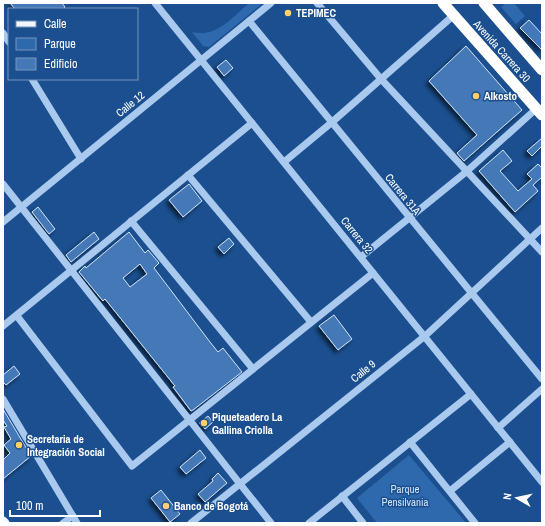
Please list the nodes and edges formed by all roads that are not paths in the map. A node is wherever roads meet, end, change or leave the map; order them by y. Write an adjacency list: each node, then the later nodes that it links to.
1 (155, 3): 10 (street, Carrera 32)
2 (271, 3): 7 (street, Calle 12)
3 (316, 3): 12 (street)
4 (442, 3): 6 (highway, Avenida Carrera 30)
5 (484, 3): 11 (highway, Avenida Carrera 30)
6 (454, 15): 12 (street); 14 (highway, Avenida Carrera 30)
7 (249, 21): 10 (street, Calle 12); 16 (street, Carrera 31A)
8 (3, 33): 9 (street)
9 (7, 42)
10 (201, 60): 15 (street, Carrera 32); 17 (street, Calle 12)
11 (542, 70)
12 (381, 79): 16 (street); 19 (street)
13 (33, 80): 17 (street)
14 (539, 112): 19 (street)
15 (252, 123): 18 (street, Carrera 32); 20 (street)
16 (331, 123): 18 (street); 23 (street, Carrera 31A)
17 (81, 159): 22 (street, Calle 12)
18 (284, 162): 29 (street, Carrera 32)
19 (466, 172): 23 (street); 27 (street)
20 (188, 175): 24 (street); 34 (street)
21 (3, 184): 22 (street)
22 (22, 207): 25 (street, Calle 12); 30 (street)
23 (409, 218): 29 (street); 32 (street, Carrera 31A)
24 (131, 221): 30 (street); 37 (street)
25 (3, 222)
26 (542, 228): 27 (street, Calle 9)
27 (530, 239): 28 (street); 32 (street, Calle 9)
28 (542, 252)
29 (361, 257): 31 (street, Carrera 32)
30 (72, 270): 33 (street); 42 (street)
31 (373, 273): 34 (street); 36 (street, Carrera 32)
32 (471, 293): 36 (street, Calle 9); 38 (street, Carrera 31A)
33 (17, 316): 35 (street); 42 (street)
34 (311, 322): 37 (street)
35 (3, 326)
36 (425, 336): 40 (street, Carrera 32); 47 (street, Calle 9)
37 (253, 369): 42 (street)
38 (542, 380)
39 (542, 389): 43 (street)
40 (471, 394): 43 (street, Carrera 32); 44 (street)
41 (3, 399): 50 (street)
42 (190, 420): 47 (street)
43 (498, 428): 45 (street, Carrera 32)
44 (410, 442): 48 (street); 49 (street)
45 (510, 442): 46 (street, Carrera 32); 48 (street)
46 (542, 482)
47 (240, 483): 53 (street, Calle 9); 54 (street)
48 (450, 491): 57 (street)
49 (342, 496): 55 (street); 56 (street)
50 (73, 516): 51 (street); 52 (street)
51 (63, 523)
52 (77, 523)
53 (191, 523)
54 (271, 523)
55 (309, 523)
56 (363, 523)
57 (475, 523)

